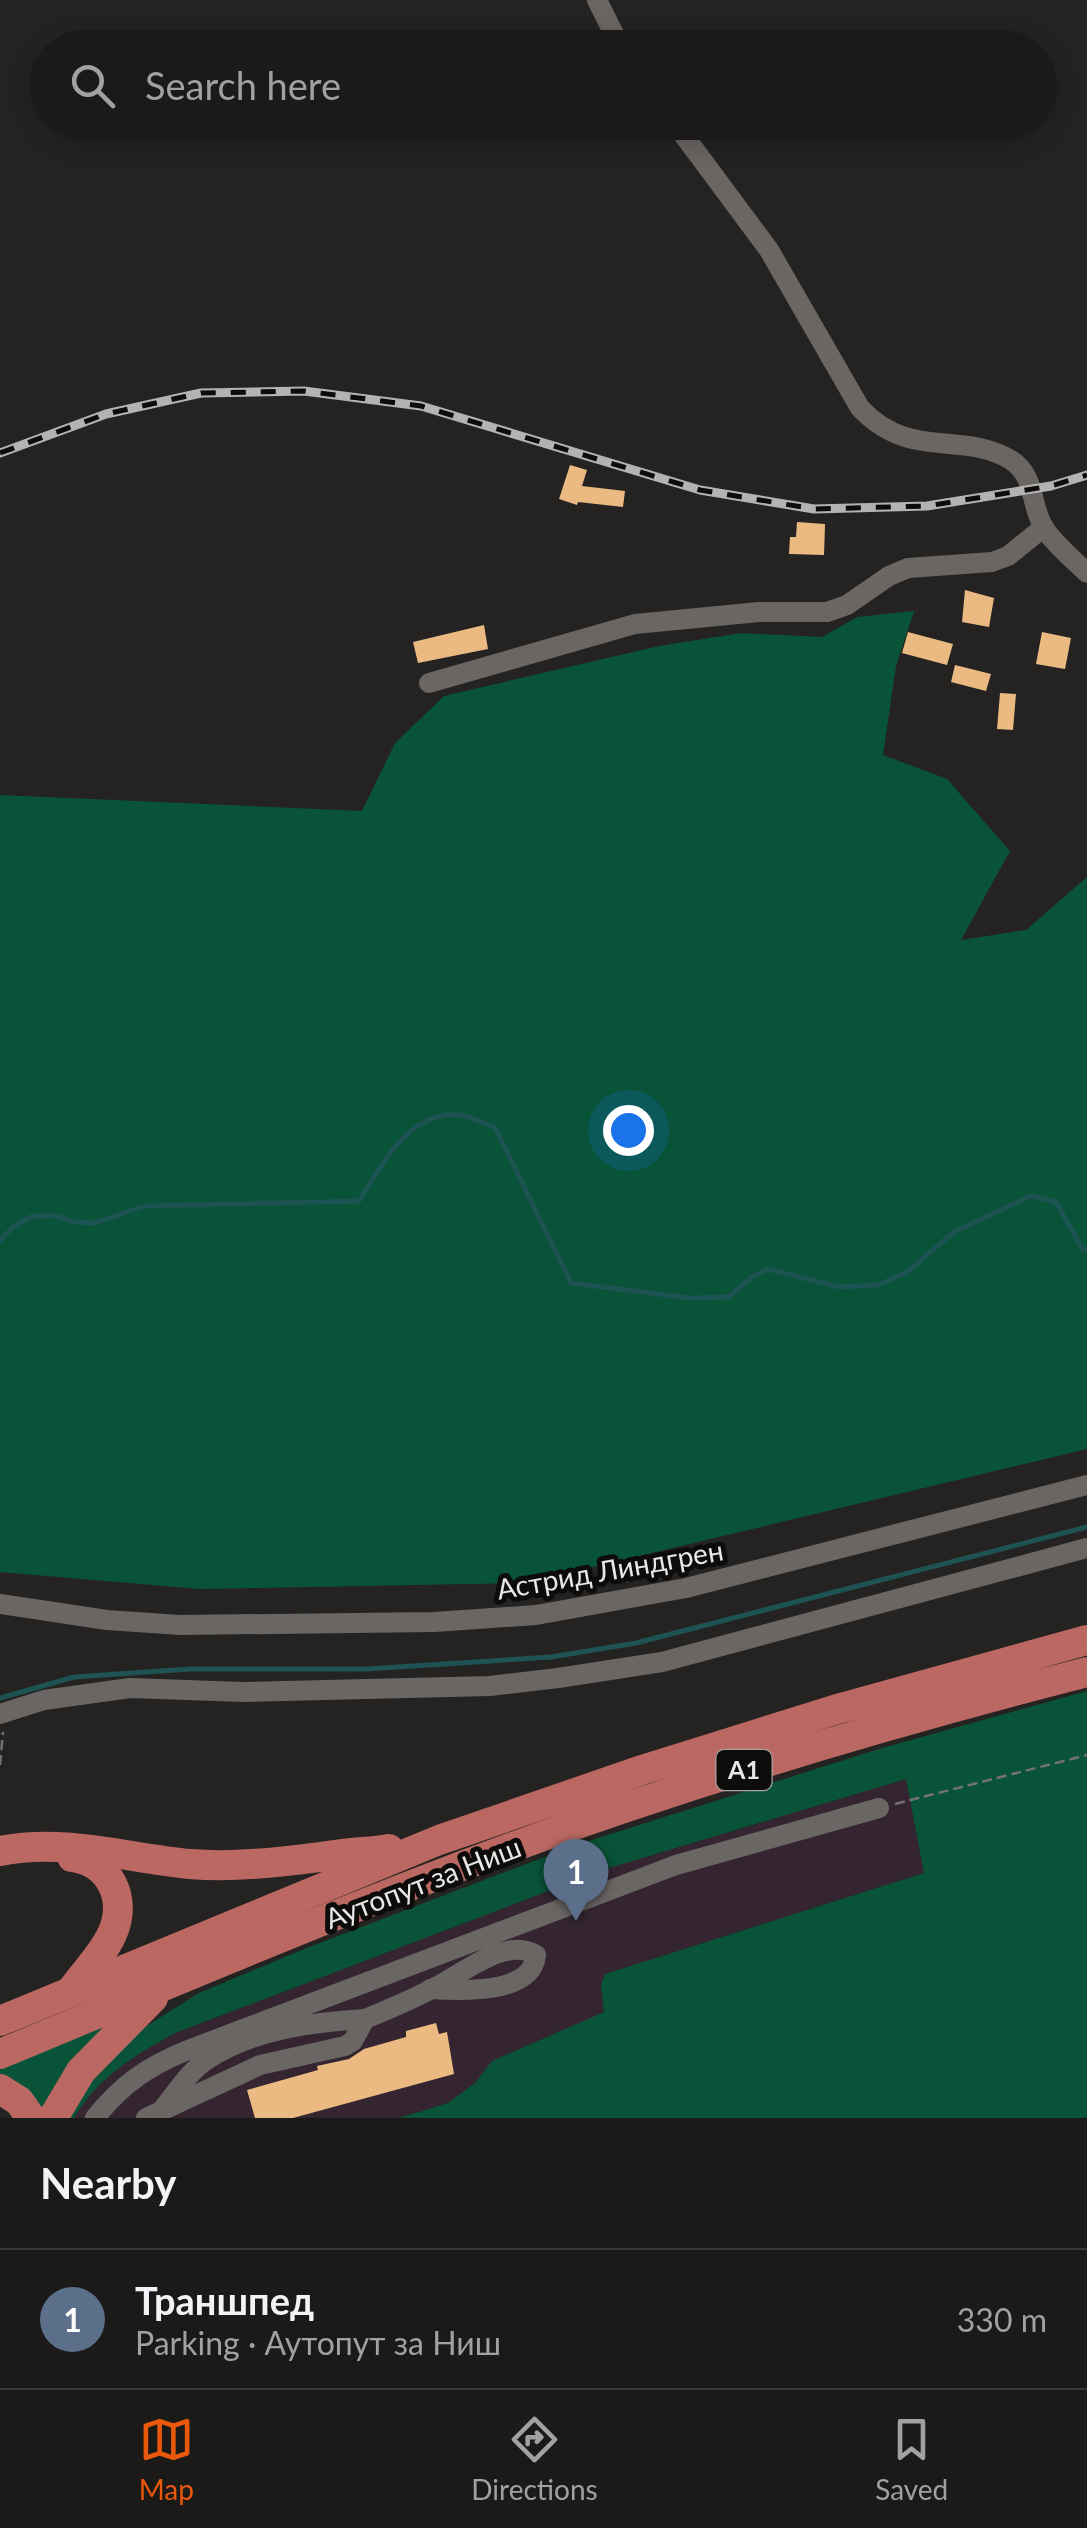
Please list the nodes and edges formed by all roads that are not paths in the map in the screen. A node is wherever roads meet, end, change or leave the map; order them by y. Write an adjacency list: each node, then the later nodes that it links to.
1 (597, 0): 2 (street)
2 (612, 30)
3 (687, 140): 4 (street)
4 (1044, 527): 5 (street); 6 (street)
5 (1087, 573)
6 (428, 683)
7 (1087, 1485): 9 (street, Астрид Линдгрен)
8 (1087, 1548): 12 (street)
9 (4, 1607)
10 (1087, 1640): 14 (highway, Аутопут за Ниш / A1)
11 (1087, 1672): 17 (highway, Аутопут за Ниш / A1)
12 (0, 1714)
13 (879, 1808): 26 (street)
14 (439, 1840): 15 (highway); 19 (highway, Аутопут за Ниш / A1)
15 (0, 1851)
16 (0, 1864): 19 (highway)
17 (167, 1984): 21 (highway, Аутопут за Ниш / A1); 25 (highway)
18 (430, 1989): 23 (street)
19 (70, 1993): 20 (highway, Аутопут за Ниш / A1)
20 (0, 2020)
21 (0, 2054)
22 (0, 2090): 24 (highway)
23 (153, 2114)
24 (31, 2118)
25 (53, 2118)
26 (95, 2118)

